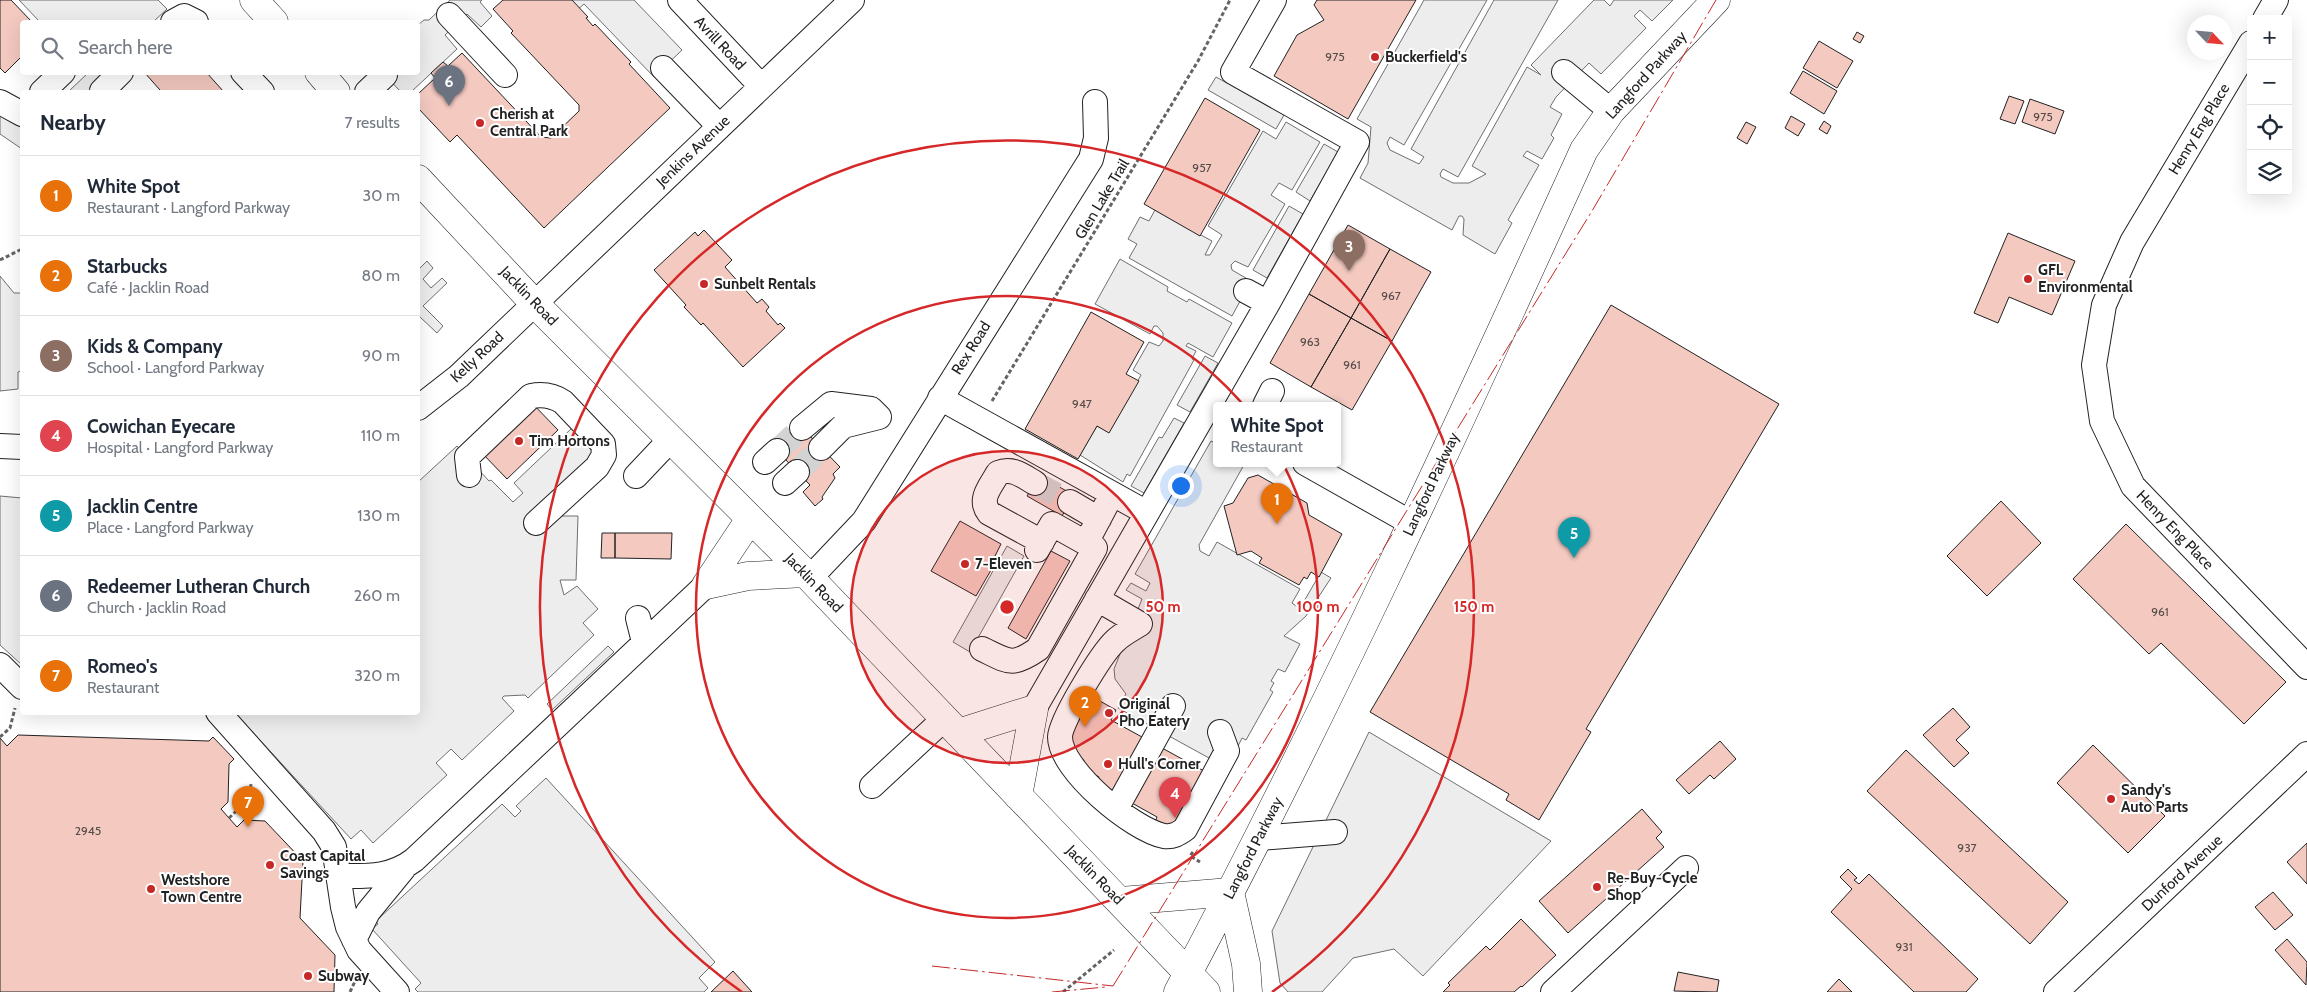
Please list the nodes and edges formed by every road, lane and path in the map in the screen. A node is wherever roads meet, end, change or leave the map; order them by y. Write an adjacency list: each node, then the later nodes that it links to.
1 (254, 0): 12 (main road)
2 (680, 0): 22 (street, Avrill Road)
3 (852, 0): 22 (street, Jenkins Avenue)
4 (1230, 0): 42 (path, Glen Lake Trail)
5 (1274, 0): 38 (street)
6 (1716, 0): 30 (main road, Langford Parkway)
7 (2276, 0): 9 (street)
8 (449, 15): 21 (street)
9 (2267, 15)
10 (177, 20): 11 (street)
11 (192, 20)
12 (272, 20)
13 (2247, 50): 69 (street, Henry Eng Place)
14 (664, 68): 32 (street)
15 (1564, 72): 30 (street)
16 (60, 75): 23 (street)
17 (118, 75): 24 (street)
18 (246, 75): 25 (street)
19 (321, 75): 26 (main road)
20 (385, 75): 27 (street)
21 (505, 75)
22 (761, 86): 32 (street, Jenkins Avenue)
23 (44, 90)
24 (103, 90)
25 (260, 90)
26 (334, 90)
27 (369, 90)
28 (0, 102): 31 (street)
29 (1095, 102): 39 (street, Rex Road)
30 (1611, 111): 59 (main road, Langford Parkway)
31 (20, 113)
32 (719, 126): 37 (street, Jenkins Avenue)
33 (420, 181): 37 (main road, Jacklin Road)
34 (20, 250): 35 (path)
35 (0, 260)
36 (1246, 291): 38 (street)
37 (534, 302): 41 (street, Kelly Road); 45 (main road, Jacklin Road)
38 (1268, 303): 40 (street)
39 (940, 398): 53 (street); 61 (street, Rex Road)
40 (1214, 402)
41 (420, 406)
42 (989, 407)
43 (1212, 410): 55 (street)
44 (802, 428): 48 (street)
45 (670, 440): 51 (street); 56 (main road, Jacklin Road)
46 (0, 446): 47 (street)
47 (20, 447)
48 (821, 448)
49 (1312, 467): 59 (street)
50 (469, 475): 58 (street)
51 (636, 476)
52 (1035, 483): 60 (street)
53 (1103, 483): 55 (street); 57 (street)
54 (1070, 502): 57 (street)
55 (1146, 513): 64 (street)
56 (750, 519): 61 (main road, Jacklin Road); 62 (main road)
57 (1099, 519): 60 (street)
58 (536, 523)
59 (1413, 524): 85 (main road, Langford Parkway)
60 (1086, 543): 63 (street)
61 (807, 576): 62 (main road); 75 (main road, Jacklin Road)
62 (706, 585): 66 (street)
63 (1065, 601): 64 (street); 67 (street)
64 (1093, 607): 73 (street); 82 (street)
65 (638, 618): 66 (street)
66 (644, 642): 86 (street)
67 (982, 649)
68 (0, 665): 70 (street)
69 (2307, 667)
70 (20, 684)
71 (20, 693): 77 (path)
72 (1173, 706): 82 (street)
73 (1034, 709): 75 (main road); 81 (main road)
74 (221, 715): 78 (street)
75 (951, 726): 80 (street); 81 (main road, Jacklin Road)
76 (1220, 732): 82 (street)
77 (0, 737)
78 (252, 749): 83 (path); 88 (street)
79 (2307, 754): 98 (street, Dunford Avenue)
80 (872, 786)
81 (1018, 796): 90 (main road, Jacklin Road)
82 (1116, 809)
83 (229, 818)
84 (1335, 832): 85 (street)
85 (1259, 838): 89 (main road, Langford Parkway)
86 (404, 868): 88 (street); 91 (street)
87 (1686, 868): 97 (street)
88 (338, 876): 91 (street)
89 (1230, 892): 90 (main road); 93 (main road, Langford Parkway); 96 (main road)
90 (1121, 902): 93 (main road, Jacklin Road)
91 (354, 940): 94 (street)
92 (1114, 950): 95 (path)
93 (1191, 986)
94 (397, 992)
95 (1063, 992)
96 (1248, 992)
97 (1553, 992)
98 (2056, 992)

